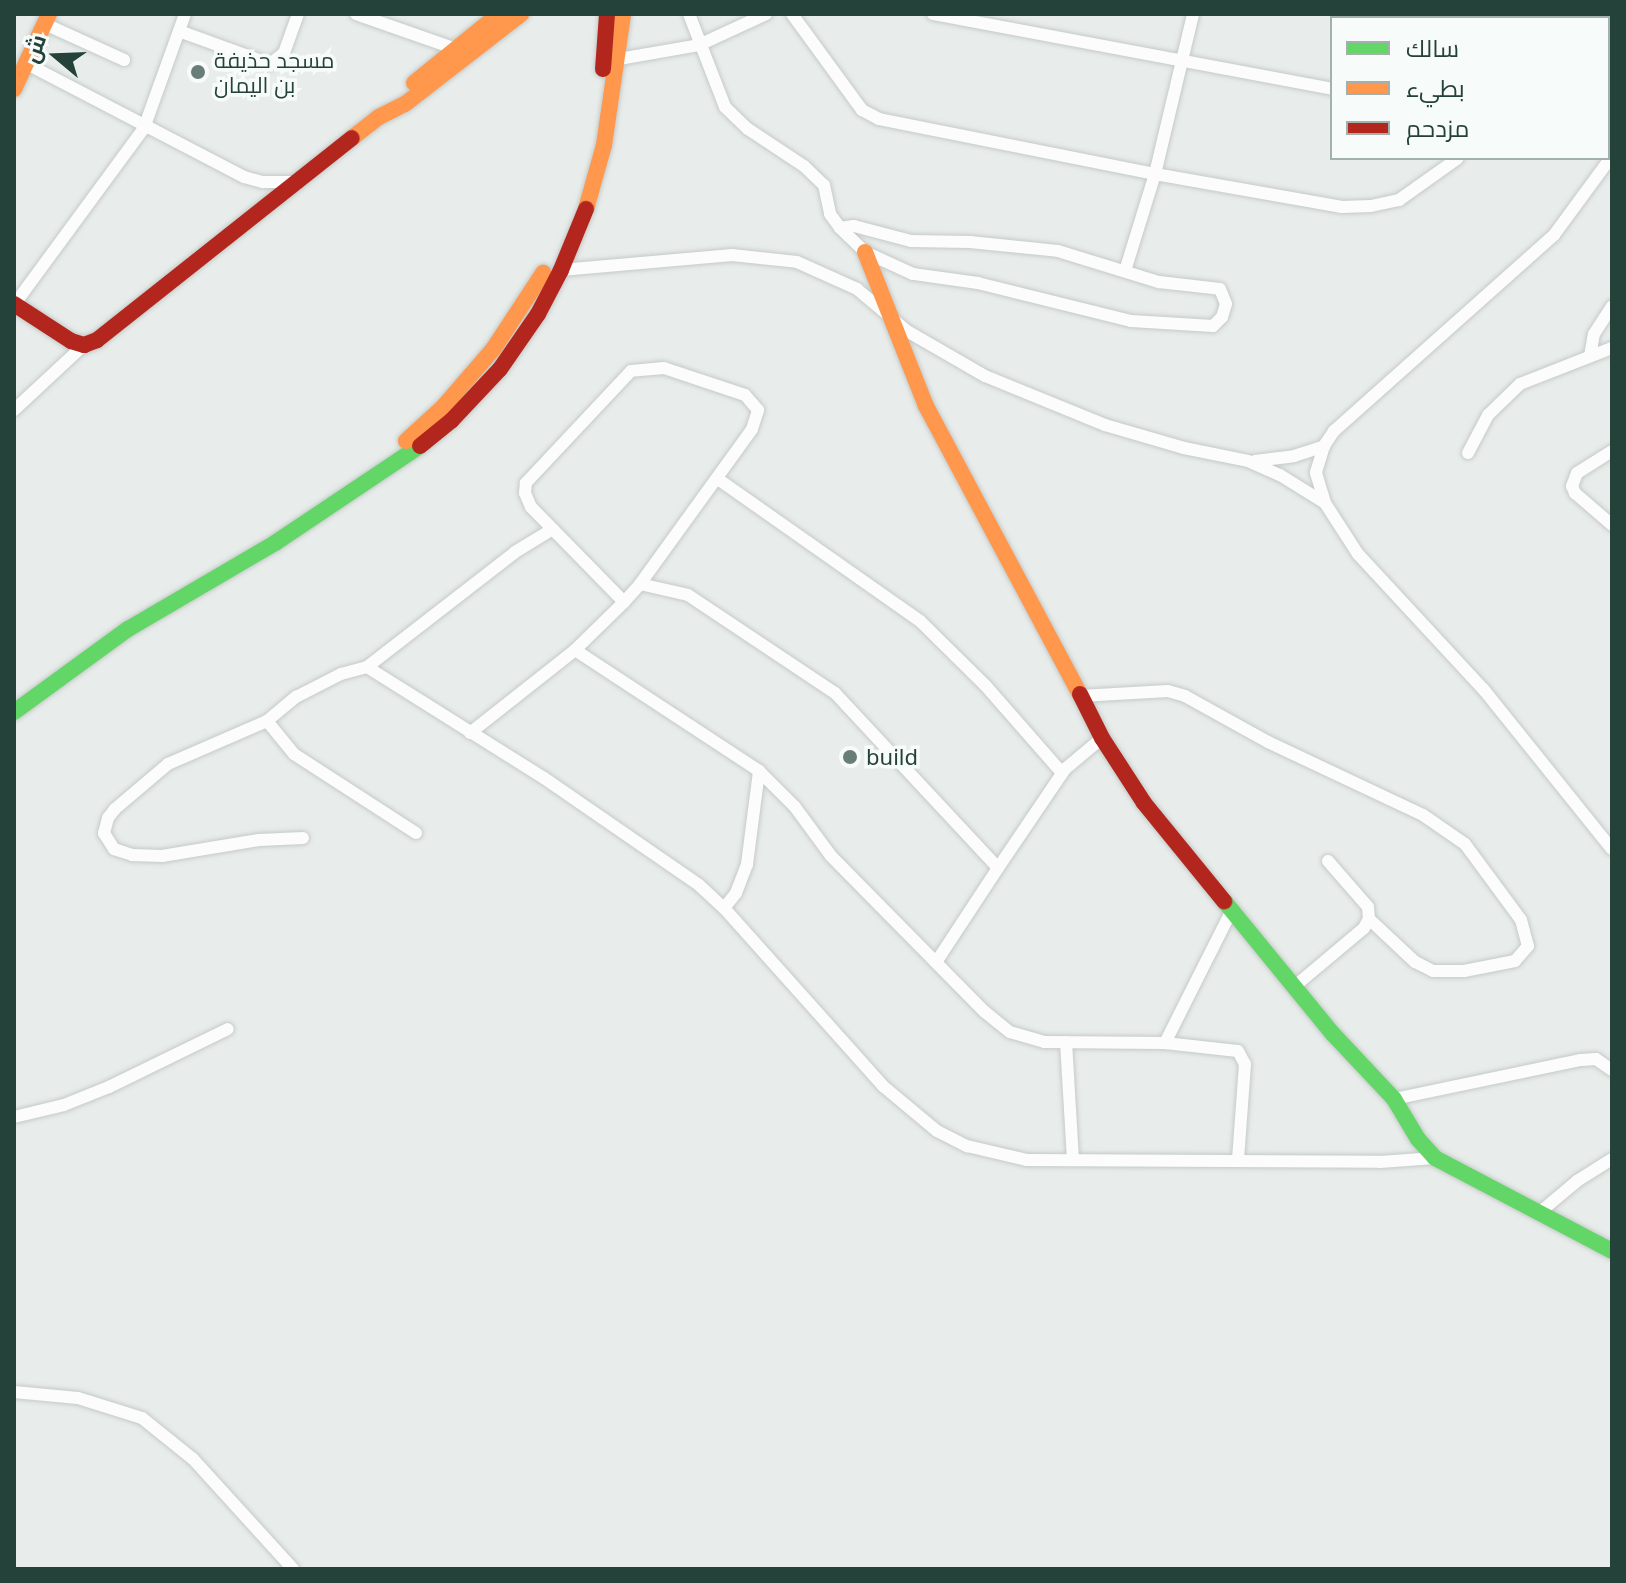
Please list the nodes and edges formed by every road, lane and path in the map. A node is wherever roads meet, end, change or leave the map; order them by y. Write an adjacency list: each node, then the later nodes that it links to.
1 (185, 14): 15 (street)
2 (298, 14): 15 (street)
3 (356, 14): 17 (street)
4 (499, 14): 17 (main road)
5 (521, 14): 24 (main road)
6 (607, 14): 54 (main road)
7 (623, 14): 18 (main road)
8 (689, 14): 16 (street)
9 (766, 14): 16 (street)
10 (792, 14): 29 (street)
11 (933, 14): 14 (street)
12 (1193, 14): 20 (street)
13 (44, 17): 19 (street); 21 (main road)
14 (1004, 20): 20 (street)
15 (179, 31): 25 (street)
16 (699, 45): 18 (street); 31 (street)
17 (456, 49): 24 (main road)
18 (619, 59): 33 (main road)
19 (124, 60)
20 (1182, 61): 23 (street); 29 (street)
21 (20, 64): 22 (main road); 25 (street)
22 (14, 89)
23 (1330, 89)
24 (379, 117): 30 (main road)
25 (144, 128): 30 (street); 35 (street)
26 (1612, 156): 28 (street)
27 (1455, 160): 29 (street)
28 (1608, 170): 42 (street)
29 (1155, 174): 34 (street)
30 (294, 182): 38 (main road)
31 (840, 228): 32 (street); 34 (street)
32 (865, 252): 34 (street); 37 (main road)
33 (561, 270): 37 (street); 56 (main road)
34 (1125, 271)
35 (14, 304): 38 (main road)
36 (1612, 306): 40 (street)
37 (887, 313): 45 (street); 55 (main road)
38 (84, 345): 41 (street)
39 (1612, 348): 40 (street)
40 (1590, 356): 44 (street)
41 (14, 410)
42 (1324, 446): 45 (street); 47 (street)
43 (1612, 451): 48 (street)
44 (1468, 453)
45 (1248, 461): 47 (street)
46 (718, 479): 49 (street); 50 (street); 61 (street)
47 (1325, 503): 64 (street)
48 (1612, 525)
49 (553, 529): 51 (street); 53 (street)
50 (640, 584): 51 (street); 66 (street)
51 (624, 602): 52 (street)
52 (575, 650): 58 (street); 60 (street)
53 (367, 667): 57 (street); 58 (street)
54 (14, 695)
55 (1080, 696): 59 (main road); 69 (street)
56 (14, 712)
57 (267, 721): 62 (street); 63 (street)
58 (470, 733): 67 (street)
59 (1102, 738): 61 (street); 68 (main road)
60 (759, 771): 67 (street); 70 (street)
61 (1062, 773): 66 (street)
62 (416, 833)
63 (303, 838)
64 (1612, 849)
65 (1328, 861): 69 (street)
66 (998, 868): 70 (street)
67 (724, 908): 81 (street)
68 (1232, 910): 71 (main road); 74 (street)
69 (1369, 919): 71 (street)
70 (937, 961): 73 (street)
71 (1295, 986): 76 (main road)
72 (228, 1029): 77 (street)
73 (1066, 1042): 74 (street); 81 (street)
74 (1165, 1043): 79 (street)
75 (1612, 1070): 76 (street)
76 (1394, 1099): 78 (main road)
77 (14, 1117)
78 (1435, 1158): 79 (street); 82 (main road)
79 (1238, 1159): 81 (street)
80 (1612, 1159): 82 (street)
81 (1073, 1160)
82 (1539, 1213): 83 (main road)
83 (1612, 1251)
84 (14, 1392): 85 (street)
85 (293, 1569)

